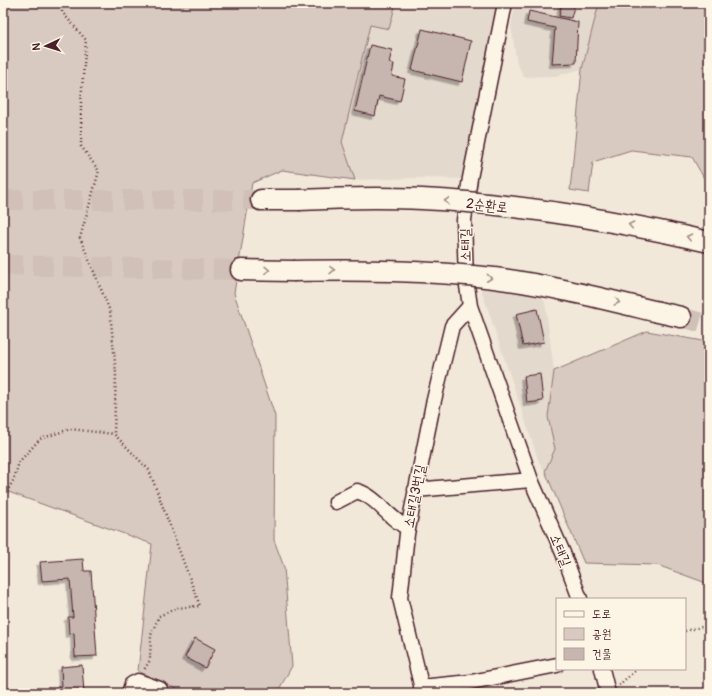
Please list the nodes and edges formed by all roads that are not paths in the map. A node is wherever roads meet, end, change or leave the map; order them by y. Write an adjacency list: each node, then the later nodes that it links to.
1 (505, 3): 5 (street, 소태길)
2 (261, 200): 3 (highway, 2순환로, one-way to 2, bridge)
3 (709, 242)
4 (241, 270): 6 (highway, one-way to 6, bridge)
5 (470, 306): 7 (street, 소태길); 8 (street, 소태길3번길)
6 (680, 317)
7 (531, 480): 8 (street); 11 (street, 소태길)
8 (415, 490): 10 (street, 소태길3번길)
9 (336, 502): 10 (street)
10 (408, 528): 15 (street, 소태길3번길)
11 (580, 598)
12 (556, 665): 15 (street)
13 (602, 670): 16 (street)
14 (160, 689): 17 (street)
15 (422, 690)
16 (612, 691)
17 (129, 693)

